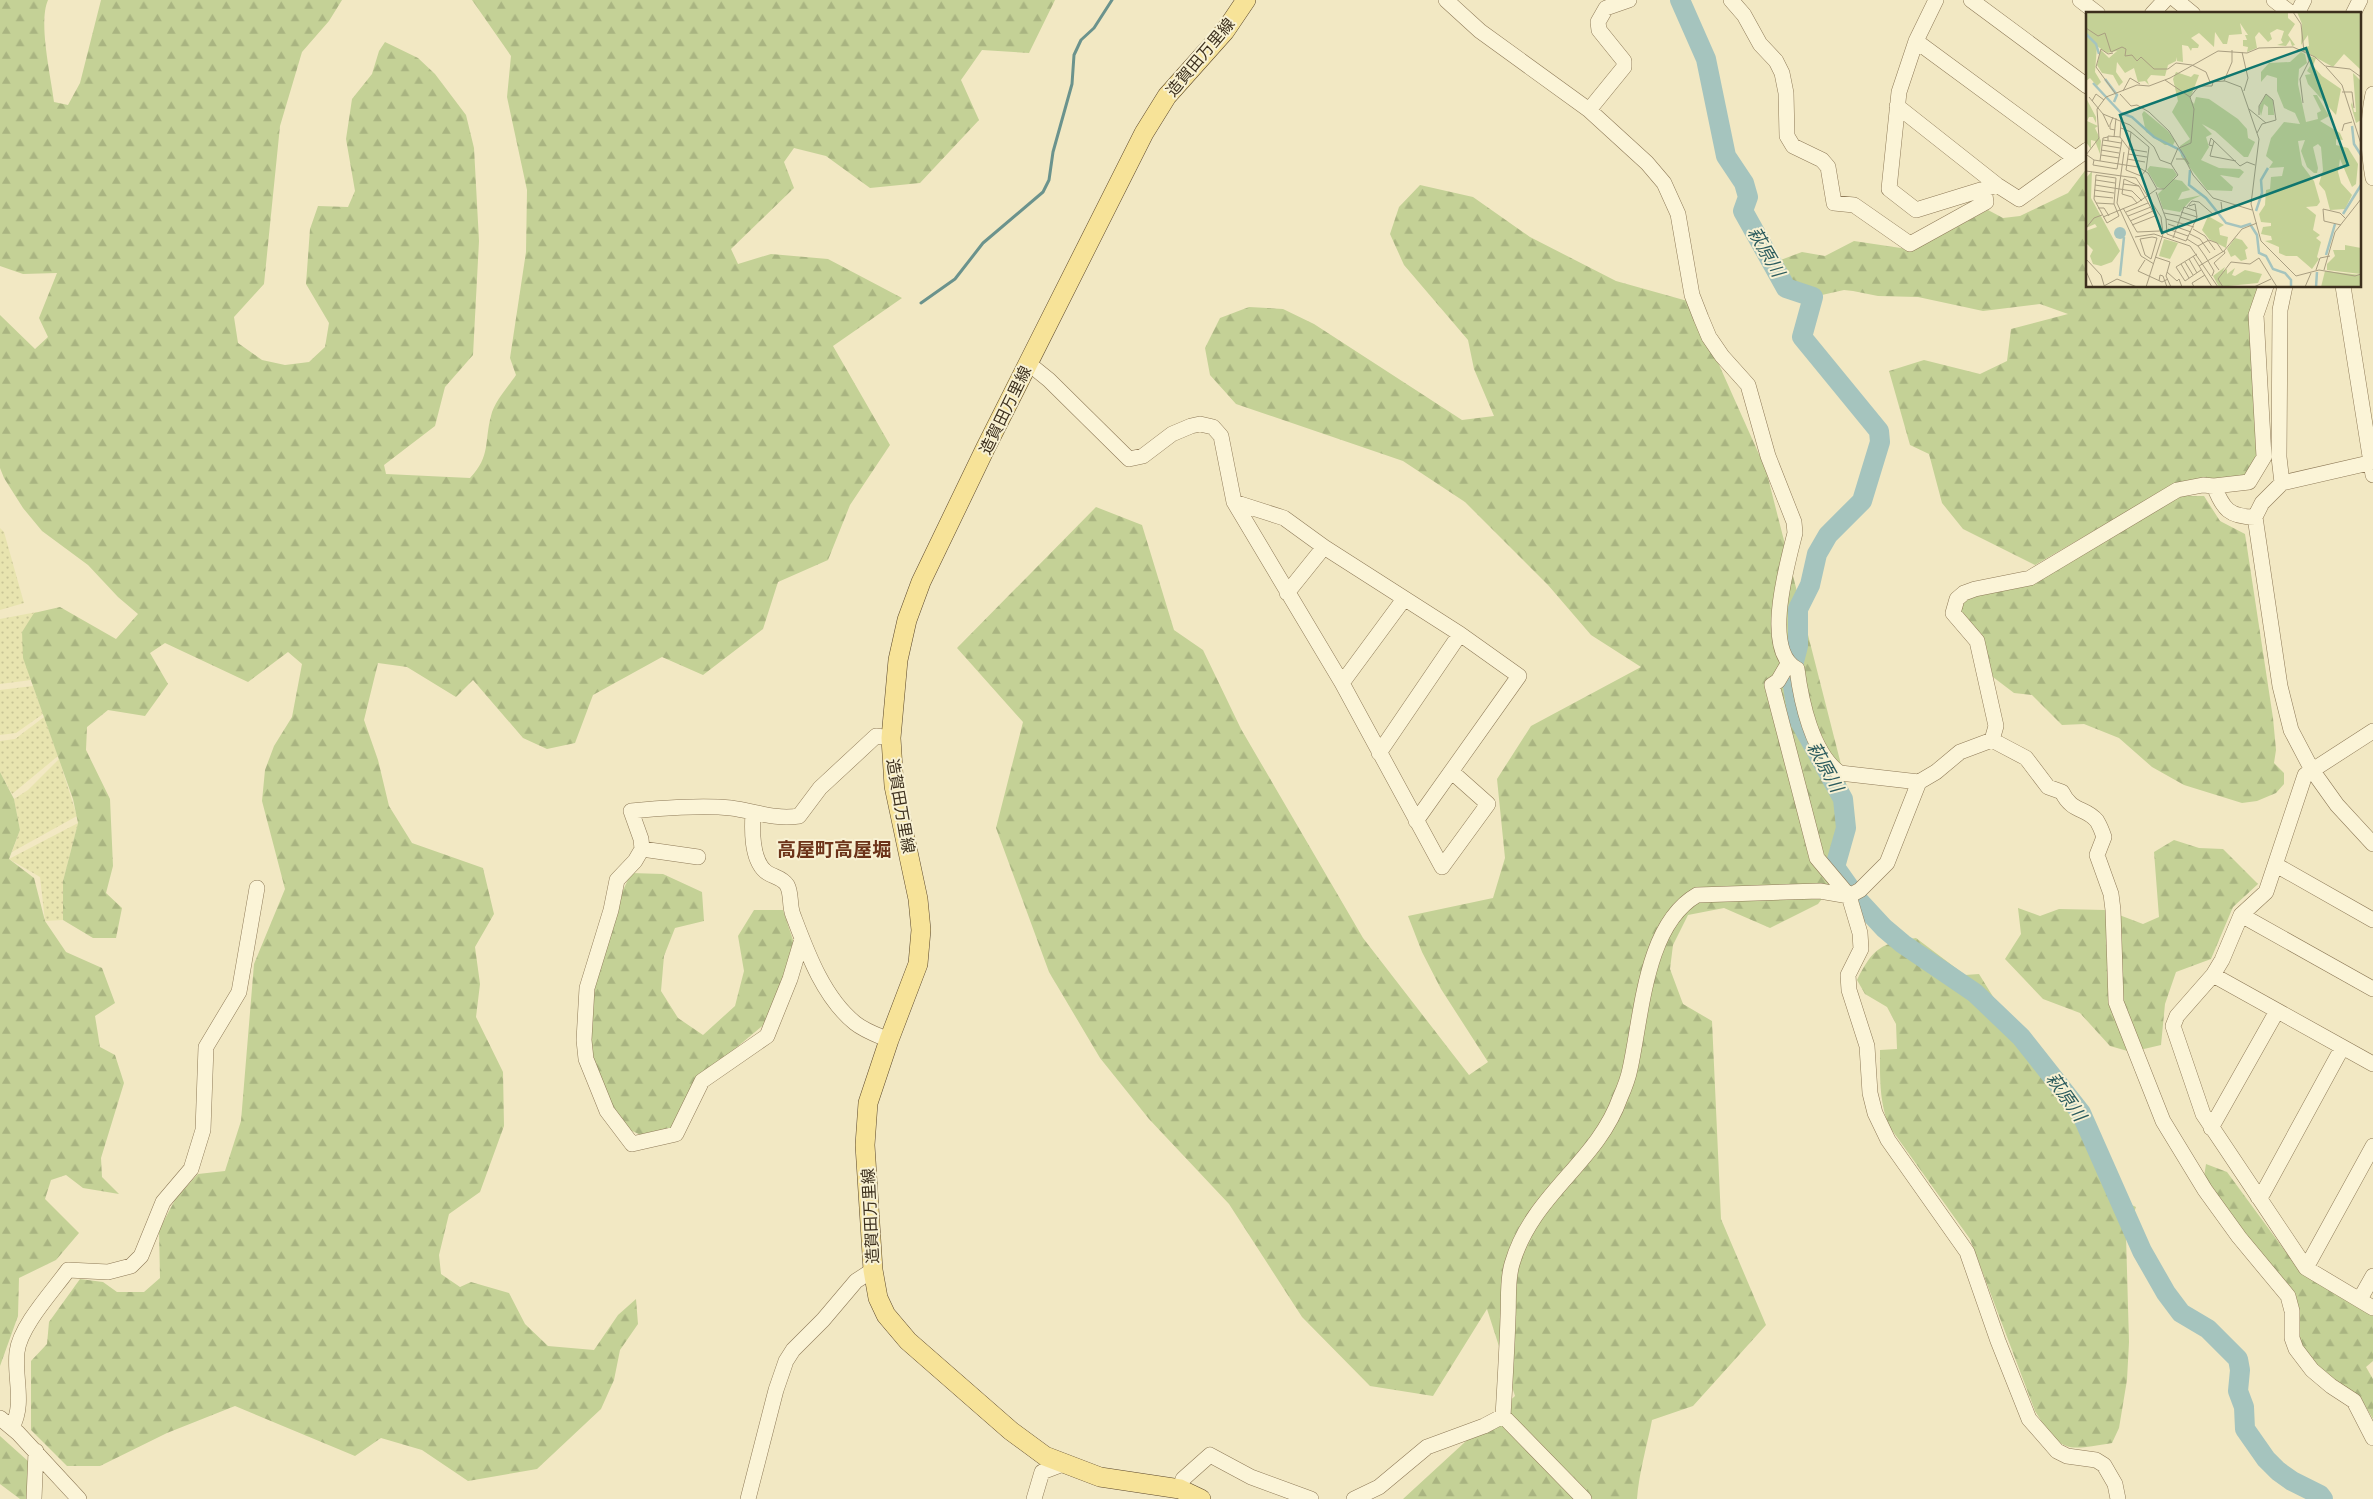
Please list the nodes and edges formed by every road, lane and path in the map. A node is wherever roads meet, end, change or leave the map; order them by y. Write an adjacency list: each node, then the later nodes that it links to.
1 (1246, 0): 30 (main road, 造賀田万里線)
2 (1446, 0): 23 (street)
3 (1628, 0): 23 (street)
4 (1731, 0): 26 (street)
5 (1936, 0): 19 (street)
6 (1971, 0): 20 (street)
7 (2080, 0): 13 (street)
8 (2165, 0): 14 (street)
9 (2176, 0): 15 (street)
10 (2274, 0): 16 (street)
11 (2304, 0): 17 (street)
12 (2360, 0): 18 (street)
13 (2095, 12)
14 (2154, 12)
15 (2191, 12)
16 (2289, 12)
17 (2297, 12)
18 (2354, 12)
19 (1916, 41): 22 (street); 24 (street)
20 (2086, 85)
21 (2373, 94): 25 (street)
22 (1897, 106): 26 (street); 26 (street)
23 (1589, 110): 40 (street)
24 (2081, 154): 26 (street)
25 (2373, 178)
26 (1990, 188)
27 (2265, 288): 33 (street)
28 (2285, 288): 32 (street)
29 (2343, 288): 31 (street)
30 (1028, 363): 34 (street); 43 (main road, 造賀田万里線)
31 (2372, 467): 32 (street)
32 (2282, 484): 35 (street)
33 (2214, 486): 35 (street); 44 (street)
34 (1234, 502): 36 (street); 37 (street)
35 (2254, 517): 46 (street)
36 (1324, 547): 37 (street); 38 (street)
37 (1287, 593): 41 (street)
38 (1404, 599): 39 (street); 41 (street)
39 (1460, 634): 45 (street); 47 (street)
40 (1793, 667): 48 (street); 56 (street)
41 (1342, 683): 45 (street)
42 (2373, 731): 46 (street)
43 (891, 738): 49 (street); 63 (main road, 造賀田万里線)
44 (1992, 740): 48 (street); 76 (street)
45 (1379, 753): 50 (street)
46 (2312, 770): 51 (street); 54 (street)
47 (1452, 772): 50 (street); 50 (street)
48 (1919, 782): 56 (street)
49 (753, 812): 52 (street); 59 (street)
50 (1416, 821)
51 (2373, 844)
52 (642, 849): 53 (street); 59 (street)
53 (698, 857)
54 (2276, 865): 57 (street); 58 (street)
55 (257, 888): 75 (street)
56 (1849, 896): 74 (street); 88 (street)
57 (2241, 916): 60 (street); 61 (street)
58 (2373, 920)
59 (802, 939): 63 (street)
60 (2213, 975): 62 (street); 66 (street)
61 (2373, 989)
62 (2277, 1011): 64 (street); 66 (street)
63 (889, 1040): 70 (main road, 造賀田万里線)
64 (2342, 1048): 65 (street); 68 (street)
65 (2373, 1064)
66 (2211, 1128): 68 (street)
67 (2373, 1146): 69 (street)
68 (2258, 1197): 69 (street)
69 (2306, 1268): 72 (street)
70 (873, 1270): 78 (main road, 造賀田万里線); 82 (street)
71 (2373, 1276): 72 (street)
72 (2360, 1299): 73 (street)
73 (2373, 1308)
74 (1503, 1416): 86 (street); 87 (street)
75 (6, 1423): 77 (street)
76 (2373, 1438)
77 (36, 1451): 80 (street); 81 (street)
78 (1063, 1464): 79 (main road, 造賀田万里線); 83 (street)
79 (1180, 1489): 84 (main road, 造賀田万里線); 85 (street)
80 (34, 1499)
81 (79, 1499)
82 (748, 1499)
83 (1034, 1499)
84 (1201, 1499)
85 (1311, 1499)
86 (1354, 1499)
87 (1584, 1499)
88 (2118, 1499)

